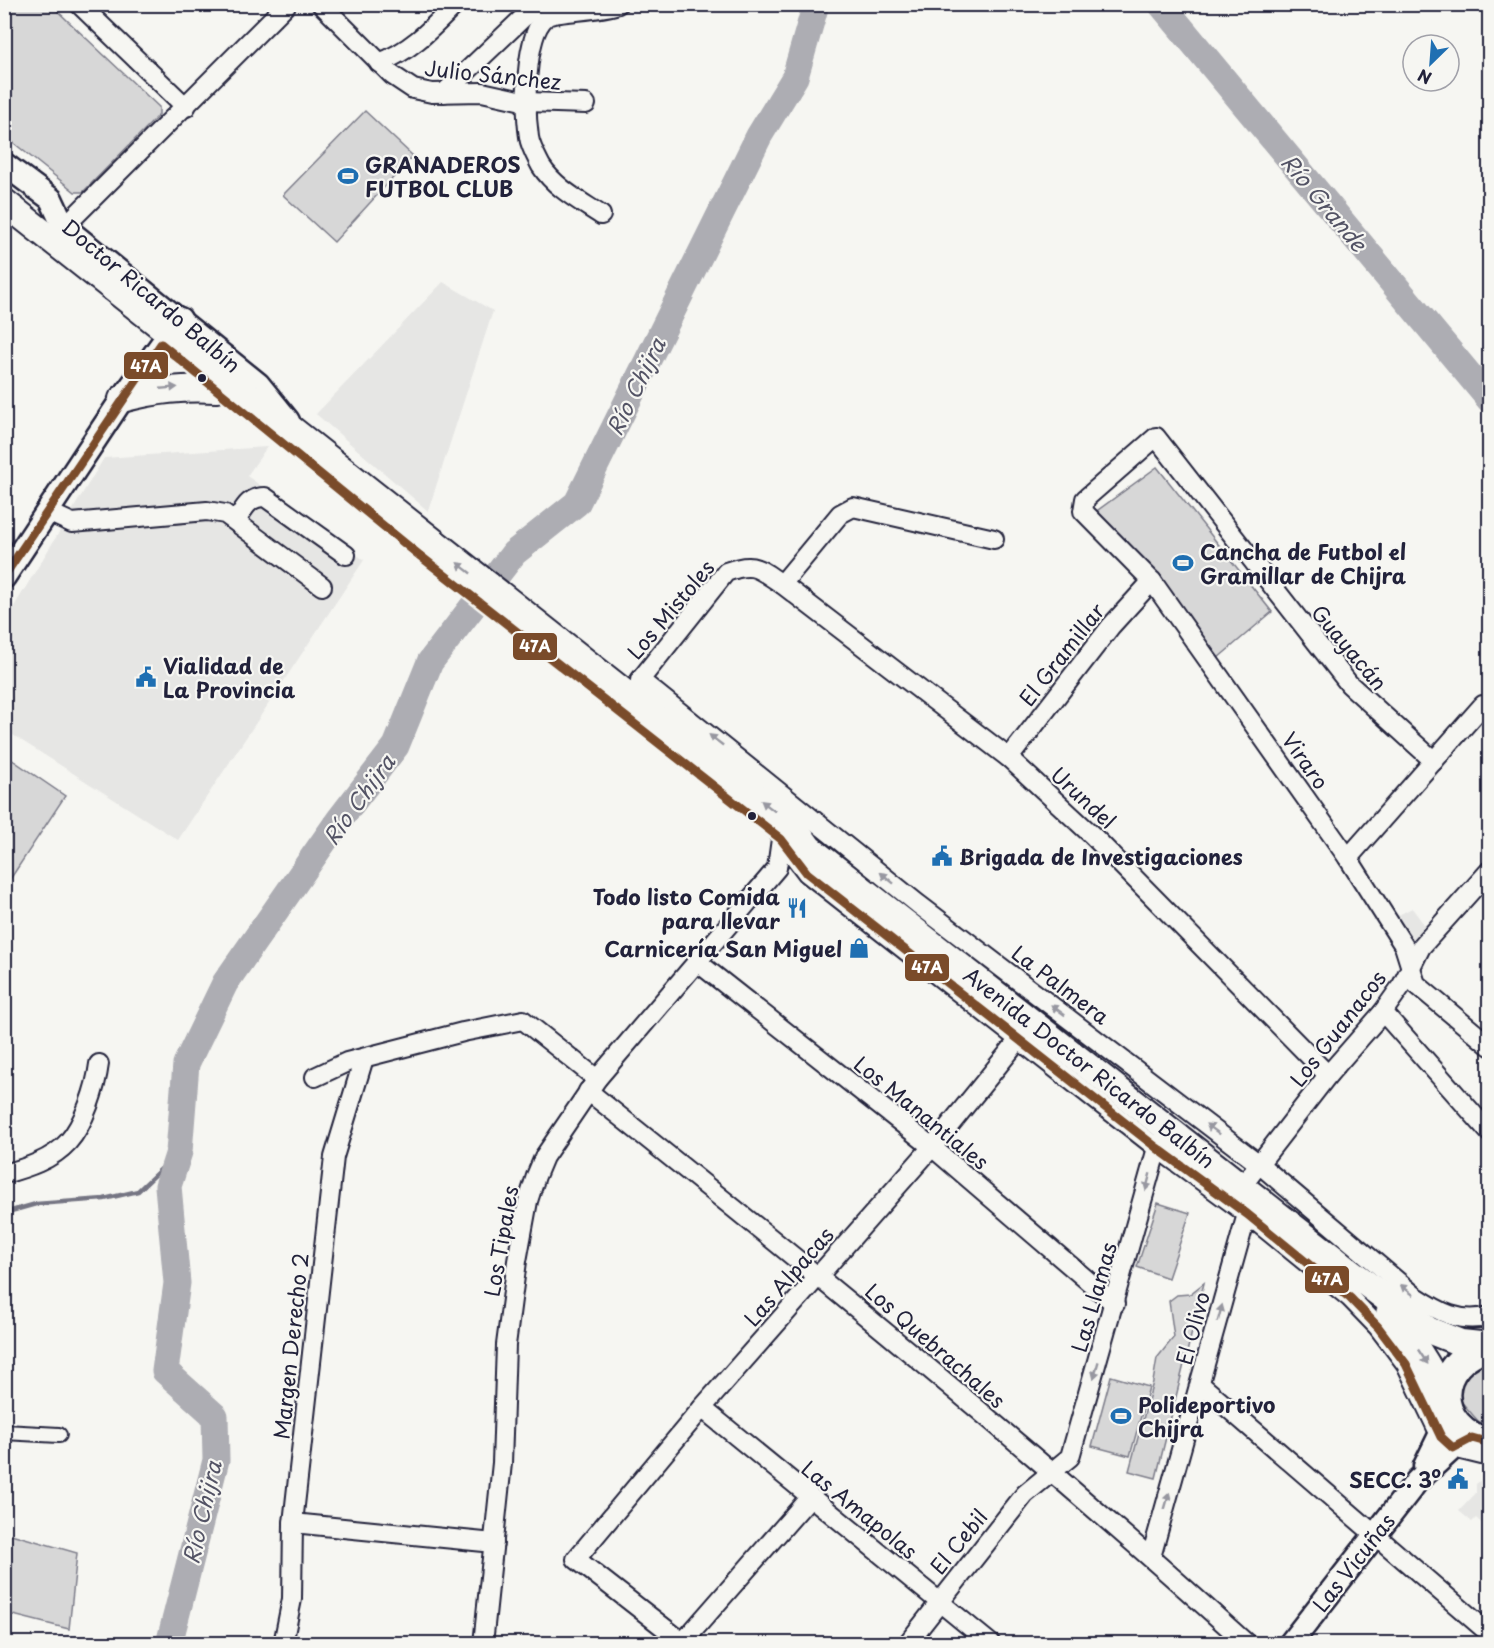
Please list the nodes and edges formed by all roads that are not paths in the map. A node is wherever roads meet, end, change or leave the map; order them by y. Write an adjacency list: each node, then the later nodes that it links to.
1 (79, 4): 11 (street)
2 (287, 4): 11 (street)
3 (321, 4): 7 (street, Julio Sánchez)
4 (456, 4): 7 (street)
5 (618, 4): 6 (street)
6 (535, 12): 8 (street); 9 (street)
7 (379, 63): 8 (street, Julio Sánchez)
8 (444, 93): 9 (street, Julio Sánchez)
9 (527, 102): 10 (street, Julio Sánchez); 14 (street)
10 (586, 104)
11 (186, 106): 16 (street)
12 (4, 164): 16 (street, Doctor Ricardo Balbín)
13 (4, 202): 17 (main road, Avenida Doctor Ricardo Balbín)
14 (601, 215)
15 (4, 218): 17 (main road, Avenida Doctor Ricardo Balbín)
16 (63, 227): 17 (street, Doctor Ricardo Balbín)
17 (170, 332): 18 (main road, Avenida Doctor Ricardo Balbín); 19 (street); 24 (main road, Avenida Doctor Ricardo Balbín)
18 (217, 389): 19 (main road, one-way to 18); 24 (main road, Avenida Doctor Ricardo Balbín)
19 (122, 399): 21 (street)
20 (1156, 437): 27 (street, Viraro); 33 (street, Guayacán)
21 (48, 512): 22 (street); 26 (street)
22 (236, 521): 25 (street); 29 (street)
23 (994, 539): 28 (street)
24 (424, 548): 30 (main road, Avenida Doctor Ricardo Balbín)
25 (346, 555)
26 (4, 577)
27 (1152, 581): 32 (street, El Gramillar); 35 (street, Viraro)
28 (782, 584): 30 (street, Los Mistoles); 32 (street, Urundel)
29 (322, 586)
30 (626, 694): 34 (main road, Avenida Doctor Ricardo Balbín); 37 (street, La Palmera, one-way to 30)
31 (1483, 705): 33 (street)
32 (1009, 758): 46 (street, Urundel)
33 (1434, 761): 35 (street)
34 (787, 832): 37 (main road, Avenida Doctor Ricardo Balbín); 38 (street, Los Tipales); 41 (street)
35 (1348, 858): 39 (street, Viraro)
36 (1490, 870): 39 (street, Los Guanacos)
37 (912, 913): 41 (main road, Avenida Doctor Ricardo Balbín); 45 (street, La Palmera, one-way to 37)
38 (696, 961): 48 (street, Los Tipales); 52 (street, Los Manantiales)
39 (1411, 968): 40 (street, Los Guanacos); 42 (street, Viraro)
40 (1383, 1012): 46 (street, Los Guanacos); 50 (street)
41 (1026, 1031): 49 (main road, Avenida Doctor Ricardo Balbín); 51 (street); 52 (street, Las Alpacas)
42 (1490, 1047)
43 (364, 1058): 47 (street); 48 (street, Los Quebrachales); 69 (street, Margen Derecho 2)
44 (99, 1064): 54 (street)
45 (1141, 1074): 49 (street); 53 (street, La Palmera, one-way to 45)
46 (1328, 1075): 53 (street, Los Guanacos)
47 (315, 1077)
48 (592, 1085): 58 (street, Los Quebrachales); 71 (street, Los Tipales)
49 (1125, 1095): 51 (main road, Avenida Doctor Ricardo Balbín)
50 (1490, 1133)
51 (1164, 1138): 55 (main road, Avenida Doctor Ricardo Balbín); 56 (street); 59 (street, Las Llamas, one-way to 59)
52 (932, 1147): 58 (street, Las Alpacas); 59 (street, Los Manantiales)
53 (1259, 1164): 55 (street, Los Guanacos); 60 (street, La Palmera, one-way to 53)
54 (4, 1174)
55 (1242, 1186): 57 (main road, Avenida Doctor Ricardo Balbín)
56 (1246, 1214): 62 (street, El Olivo, one-way to 56); 66 (street)
57 (1343, 1266): 61 (main road); 66 (main road, one-way to 66)
58 (819, 1275): 63 (street, Las Alpacas); 67 (street, Los Quebrachales)
59 (1115, 1304): 67 (street, Las Llamas, one-way to 67)
60 (1490, 1316)
61 (1490, 1346): 66 (main road)
62 (1200, 1384): 70 (street); 72 (street, El Olivo, one-way to 62)
63 (702, 1408): 68 (street, Las Amapolas); 75 (street, Las Alpacas)
64 (4, 1432): 65 (street)
65 (59, 1435)
66 (1469, 1436): 70 (street, Las Vicuñas)
67 (1051, 1473): 72 (street, Los Quebrachales); 73 (street, El Cebil)
68 (810, 1497): 73 (street, Las Amapolas); 75 (street)
69 (293, 1523): 71 (street); 76 (street, Margen Derecho 2)
70 (1375, 1533): 74 (street); 81 (street, Las Vicuñas)
71 (494, 1543): 77 (street, Los Tipales)
72 (1150, 1557): 80 (street, Los Quebrachales)
73 (939, 1601): 78 (street, El Cebil); 79 (street, Las Amapolas)
74 (1490, 1634)
75 (684, 1643)
76 (283, 1644)
77 (483, 1644)
78 (906, 1644)
79 (991, 1644)
80 (1247, 1644)
81 (1290, 1644)

